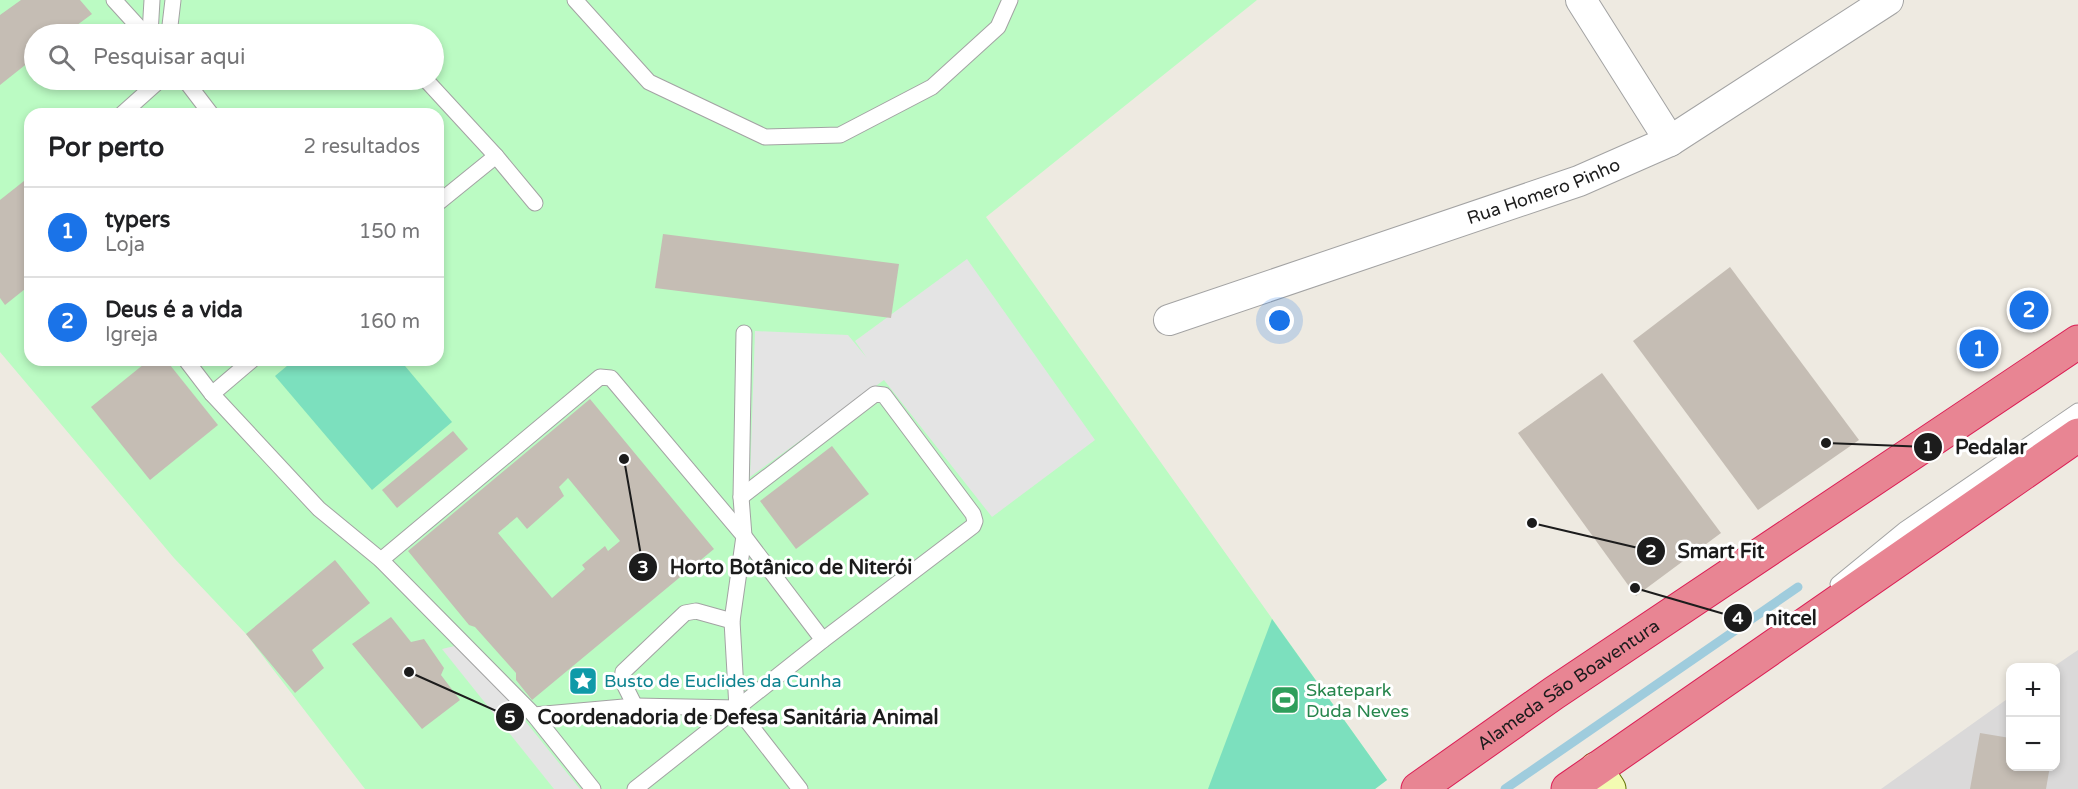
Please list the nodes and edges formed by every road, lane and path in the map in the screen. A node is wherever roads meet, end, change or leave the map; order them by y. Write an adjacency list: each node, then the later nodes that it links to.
1 (114, 0): 8 (lane)
2 (152, 0): 9 (lane)
3 (173, 0): 10 (lane)
4 (575, 0): 5 (lane)
5 (1010, 0)
6 (1581, 0): 16 (street)
7 (1888, 0): 16 (street, Rua Homero Pinho)
8 (137, 24)
9 (151, 24)
10 (170, 24)
11 (149, 90): 14 (lane)
12 (193, 90): 15 (lane)
13 (435, 90): 17 (lane)
14 (129, 108)
15 (206, 108)
16 (1670, 141): 20 (street, Rua Homero Pinho)
17 (496, 156): 18 (lane); 19 (lane)
18 (444, 198)
19 (535, 203)
20 (1169, 320)
21 (744, 333): 28 (lane)
22 (2078, 342): 41 (highway, Alameda São Boaventura)
23 (191, 366): 25 (lane)
24 (245, 366): 25 (lane)
25 (212, 394): 30 (lane)
26 (2078, 411): 33 (lane)
27 (2078, 435): 33 (highway)
28 (741, 496): 29 (lane); 32 (lane)
29 (744, 536): 30 (lane); 31 (lane); 32 (lane)
30 (381, 560): 36 (lane)
31 (732, 621): 34 (lane); 35 (lane)
32 (823, 640): 35 (lane)
33 (1741, 669): 37 (highway)
34 (635, 706): 35 (lane); 36 (lane)
35 (737, 708): 39 (lane); 40 (lane)
36 (534, 715): 38 (lane)
37 (1603, 779): 42 (highway)
38 (593, 789)
39 (635, 789)
40 (800, 789)
41 (1418, 789)
42 (1568, 789)

